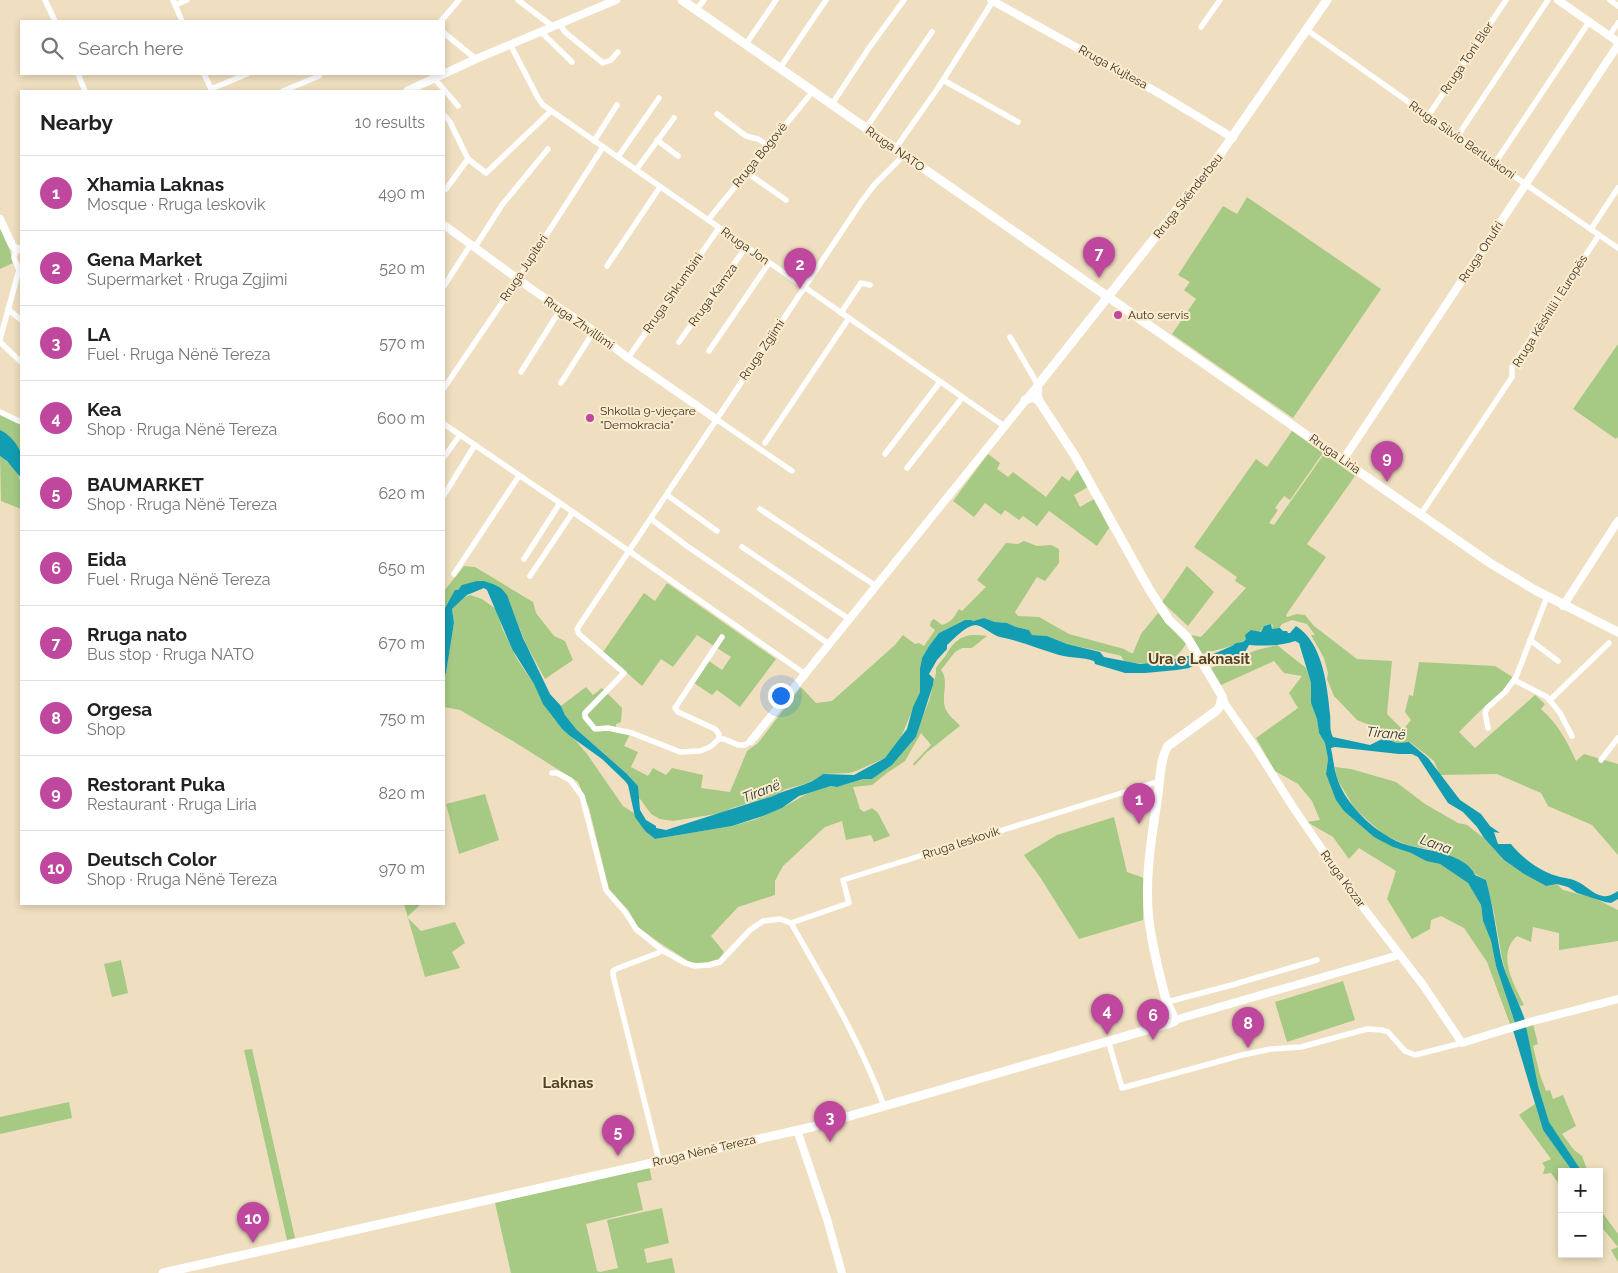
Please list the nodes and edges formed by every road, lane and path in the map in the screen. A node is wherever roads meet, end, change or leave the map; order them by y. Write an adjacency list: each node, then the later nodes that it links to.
1 (45, 0): 21 (street)
2 (187, 0): 18 (street)
3 (459, 0): 23 (street)
4 (518, 0): 26 (street)
5 (616, 0): 26 (street)
6 (682, 0): 20 (main road, Rruga NATO)
7 (704, 0): 20 (street)
8 (776, 0): 34 (street)
9 (826, 0): 39 (street)
10 (904, 0): 56 (street)
11 (1220, 0): 27 (street)
12 (1327, 0): 28 (main road, Rruga Skënderbeu)
13 (1506, 0): 62 (street, Rruga Toni Bler)
14 (1548, 0): 66 (street)
15 (1558, 0): 24 (street)
16 (1610, 0): 19 (street)
17 (992, 1): 47 (street); 67 (street, Rruga Kujtesa)
18 (174, 3): 22 (street)
19 (1618, 6)
20 (696, 10): 34 (main road, Rruga NATO)
21 (55, 20)
22 (182, 20)
23 (442, 20)
24 (1589, 22): 32 (street); 78 (street)
25 (1618, 23): 32 (street)
26 (556, 25): 29 (street); 36 (street)
27 (1201, 27)
28 (1307, 30): 62 (street, Rruga Silvio Berluskoni); 67 (main road, Rruga Skënderbeu)
29 (540, 31): 33 (street); 38 (street)
30 (932, 32): 65 (street)
31 (445, 34): 37 (street)
32 (1609, 36): 35 (street)
33 (510, 44): 37 (street); 59 (street, Rruga Jon)
34 (746, 44): 39 (main road, Rruga NATO)
35 (1618, 44): 81 (street, Rruga Onufri)
36 (618, 52)
37 (476, 59): 40 (street)
38 (572, 62)
39 (780, 68): 54 (main road, Rruga NATO)
40 (445, 73)
41 (78, 75): 49 (street)
42 (204, 75): 50 (street)
43 (245, 75): 50 (street)
44 (441, 75): 46 (street)
45 (319, 76): 51 (street)
46 (434, 78): 48 (street); 52 (street)
47 (943, 80): 64 (street); 73 (street)
48 (420, 89)
49 (85, 90)
50 (212, 90)
51 (284, 90)
52 (444, 90)
53 (445, 91): 58 (street)
54 (813, 91): 56 (main road, Rruga NATO); 70 (street, Rruga Bogovë)
55 (659, 98): 76 (street)
56 (832, 104): 65 (main road, Rruga NATO)
57 (617, 105): 69 (street)
58 (458, 106)
59 (551, 111): 69 (street, Rruga Jon); 77 (street)
60 (717, 114): 70 (street)
61 (445, 116): 77 (street)
62 (1428, 116): 66 (street, Rruga Silvio Berluskoni)
63 (674, 118): 68 (street)
64 (1018, 122)
65 (866, 128): 73 (main road, Rruga NATO)
66 (1458, 136): 78 (street, Rruga Silvio Berluskoni)
67 (1233, 138): 103 (main road, Rruga Skënderbeu)
68 (658, 140): 75 (street); 79 (street)
69 (594, 141): 71 (street, Rruga Jon)
70 (768, 145): 80 (street, Rruga Bogovë)
71 (603, 147): 76 (street, Rruga Jon); 99 (street, Rruga Jupiteri)
72 (548, 149): 93 (street)
73 (895, 149): 74 (main road, Rruga NATO)
74 (904, 155): 102 (street, Rruga Zgjimi); 103 (main road, Rruga NATO)
75 (678, 156)
76 (618, 157): 79 (street, Rruga Jon)
77 (468, 159): 84 (street)
78 (1495, 164): 81 (street, Rruga Silvio Berluskoni)
79 (636, 170): 82 (street, Rruga Jon)
80 (746, 172): 85 (street); 87 (street, Rruga Bogovë)
81 (1525, 184): 90 (street, Rruga Silvio Berluskoni); 134 (street, Rruga Onufri)
82 (660, 187): 87 (street, Rruga Jon); 98 (street)
83 (1618, 188): 90 (street)
84 (446, 189)
85 (786, 200)
86 (0, 219): 96 (street)
87 (708, 220): 89 (street, Rruga Jon)
88 (445, 228): 93 (street, Rruga Zhvillimi)
89 (719, 228): 94 (street, Rruga Jon); 114 (street, Rruga Shkumbini)
90 (1591, 229): 91 (street, Rruga Silvio Berluskoni)
91 (1599, 235): 95 (street, Rruga Silvio Berluskoni); 143 (street, Rruga Këshilli I Europës)
92 (1618, 239): 95 (street)
93 (473, 246): 99 (street, Rruga Zhvillimi); 100 (street)
94 (746, 247): 97 (street, Rruga Jon); 112 (street, Rruga Kamza)
95 (1616, 247)
96 (19, 249): 104 (street)
97 (769, 263): 102 (street, Rruga Jon); 113 (street)
98 (607, 266)
99 (518, 279): 105 (street, Rruga Zhvillimi); 120 (street, Rruga Jupiteri)
100 (445, 285)
101 (870, 285): 106 (street)
102 (804, 286): 106 (street, Rruga Jon); 125 (street, Rruga Zgjimi)
103 (1108, 297): 119 (main road, Rruga Skënderbeu); 134 (main road, Rruga Liria)
104 (8, 309): 108 (street); 111 (street)
105 (560, 310): 109 (street, Rruga Zhvillimi); 116 (street)
106 (841, 313): 107 (street, Rruga Jon)
107 (849, 318): 117 (street, Rruga Jon); 130 (street)
108 (20, 319)
109 (594, 331): 114 (street, Rruga Zhvillimi); 118 (street)
110 (1010, 337): 119 (street)
111 (0, 340): 115 (street)
112 (679, 342)
113 (709, 351)
114 (628, 358): 125 (street, Rruga Zhvillimi)
115 (20, 361)
116 (521, 372)
117 (940, 382): 121 (street, Rruga Jon); 132 (street)
118 (561, 383)
119 (1038, 385): 122 (street); 123 (main road)
120 (445, 387)
121 (962, 398): 128 (street, Rruga Jon); 135 (street)
122 (1025, 400): 123 (main road); 128 (street)
123 (1040, 401): 164 (main road)
124 (0, 412): 126 (street)
125 (716, 419): 136 (street); 139 (street, Rruga Zgjimi)
126 (20, 422)
127 (445, 425): 129 (street)
128 (1004, 426): 152 (street)
129 (460, 435): 131 (street); 133 (street)
130 (765, 443)
131 (476, 445): 137 (street); 138 (street)
132 (885, 454)
133 (445, 457)
134 (1343, 460): 143 (main road, Rruga Liria)
135 (907, 468)
136 (792, 470)
137 (519, 476): 140 (street); 150 (street)
138 (445, 493)
139 (667, 495): 144 (street, Rruga Zgjimi); 146 (street)
140 (560, 503): 142 (street); 149 (street)
141 (760, 509): 152 (street)
142 (573, 512): 148 (street); 151 (street)
143 (1421, 514): 153 (main road, Rruga Liria)
144 (651, 519): 148 (street, Rruga Zgjimi); 160 (street)
145 (1618, 521): 154 (street)
146 (717, 531)
147 (742, 547): 155 (street)
148 (630, 552): 162 (street); 171 (street, Rruga Zgjimi)
149 (524, 559)
150 (454, 574)
151 (530, 576)
152 (876, 586): 155 (street)
153 (1547, 597): 154 (main road, Rruga Liria); 158 (street)
154 (1563, 606): 156 (main road, Rruga Liria)
155 (849, 619): 160 (street)
156 (1618, 632)
157 (722, 637): 171 (street)
158 (1530, 640): 161 (street); 163 (street)
159 (1609, 643): 165 (street)
160 (829, 644): 162 (street)
161 (1558, 660)
162 (805, 674): 172 (street)
163 (1514, 680): 165 (street); 168 (street)
164 (1221, 693): 166 (main road); 167 (street, Rruga Kozar)
165 (1550, 700): 169 (street)
166 (1216, 711): 167 (street); 175 (main road)
167 (1229, 711): 178 (street, Rruga Kozar)
168 (1488, 728)
169 (1572, 736)
170 (1618, 738): 173 (street)
171 (719, 739): 172 (street)
172 (751, 741)
173 (1601, 760)
174 (552, 773): 177 (street)
175 (1160, 781): 176 (street, Rruga leskovik); 181 (main road)
176 (791, 923): 177 (street); 185 (street)
177 (662, 950): 187 (street)
178 (1400, 955): 182 (street); 184 (street, Rruga Kozar)
179 (1317, 960): 181 (street)
180 (1618, 999): 184 (street)
181 (1167, 1002): 182 (main road)
182 (1172, 1019): 183 (main road, Rruga Nënë Tereza)
183 (1108, 1040): 184 (street); 185 (main road, Rruga Nënë Tereza)
184 (1462, 1044)
185 (884, 1106): 186 (main road, Rruga Nënë Tereza)
186 (797, 1130): 187 (main road, Rruga Nënë Tereza); 189 (street)
187 (659, 1160): 188 (main road, Rruga Nënë Tereza)
188 (163, 1273)
189 (842, 1273)

